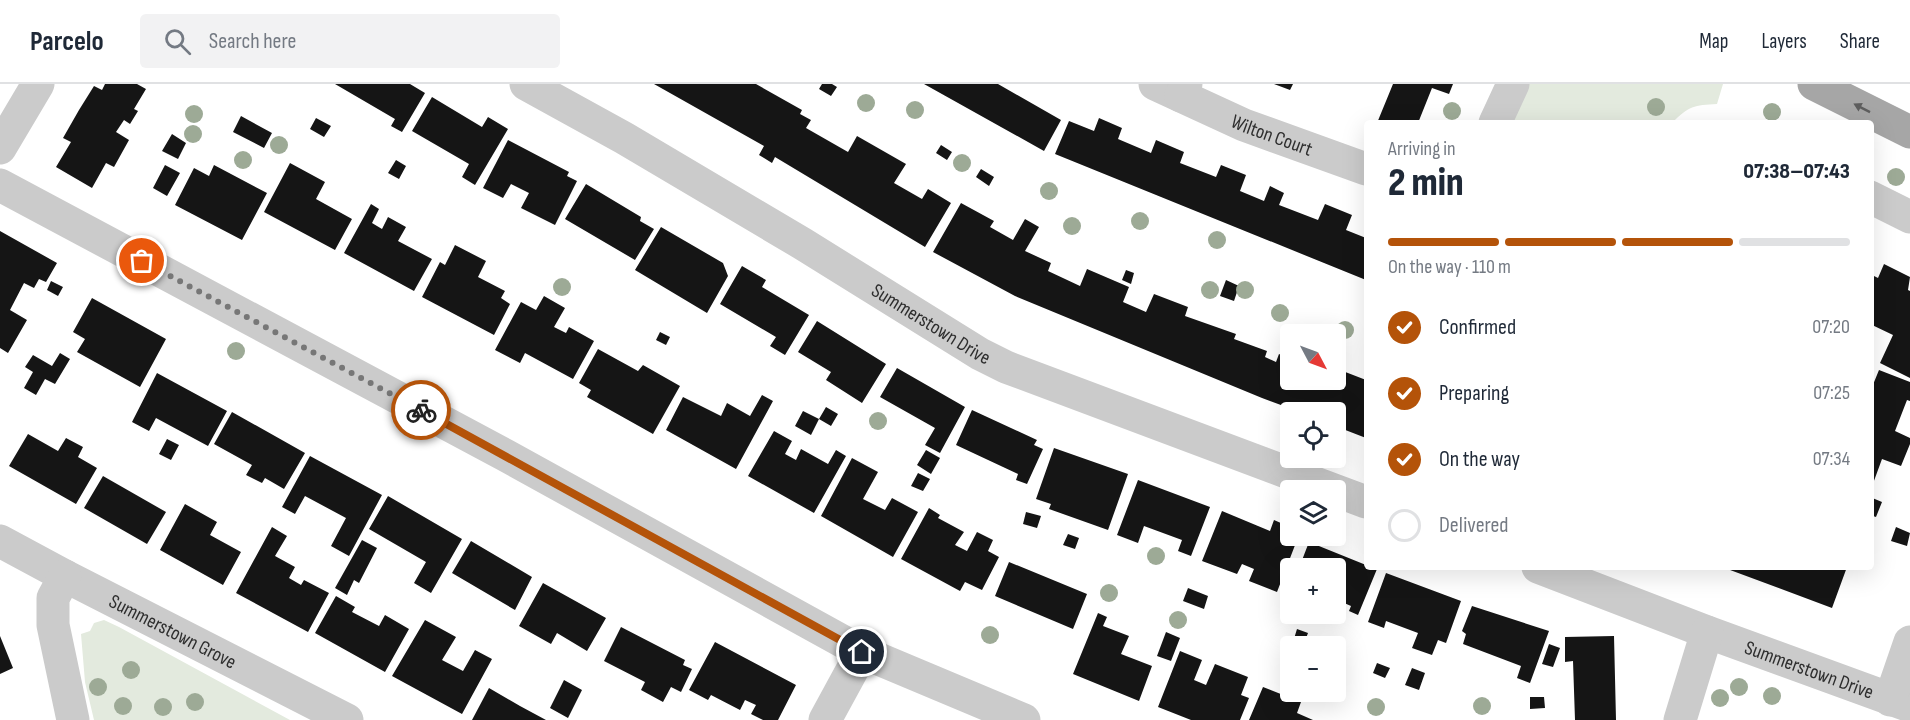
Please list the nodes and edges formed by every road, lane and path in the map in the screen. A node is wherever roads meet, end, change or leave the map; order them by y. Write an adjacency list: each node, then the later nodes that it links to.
1 (38, 84): 8 (street)
2 (526, 84): 13 (street, Summerstown Drive)
3 (1513, 84): 6 (street)
4 (1814, 84): 7 (main road, one-way to 4)
5 (1174, 88): 9 (street, Wilton Court)
6 (1496, 120)
7 (1910, 132)
8 (0, 148)
9 (1364, 169)
10 (0, 185): 19 (street)
11 (1874, 199): 12 (street)
12 (1910, 217)
13 (1364, 501)
14 (0, 541): 16 (street, Summerstown Grove)
15 (1546, 570): 17 (street, Summerstown Drive)
16 (65, 576): 21 (street); 22 (street, Summerstown Grove)
17 (1707, 632): 20 (street, Summerstown Drive); 25 (street)
18 (1910, 642): 20 (street)
19 (862, 652): 23 (street); 24 (street)
20 (1900, 703)
21 (73, 720)
22 (347, 720)
23 (825, 720)
24 (1024, 720)
25 (1680, 720)

